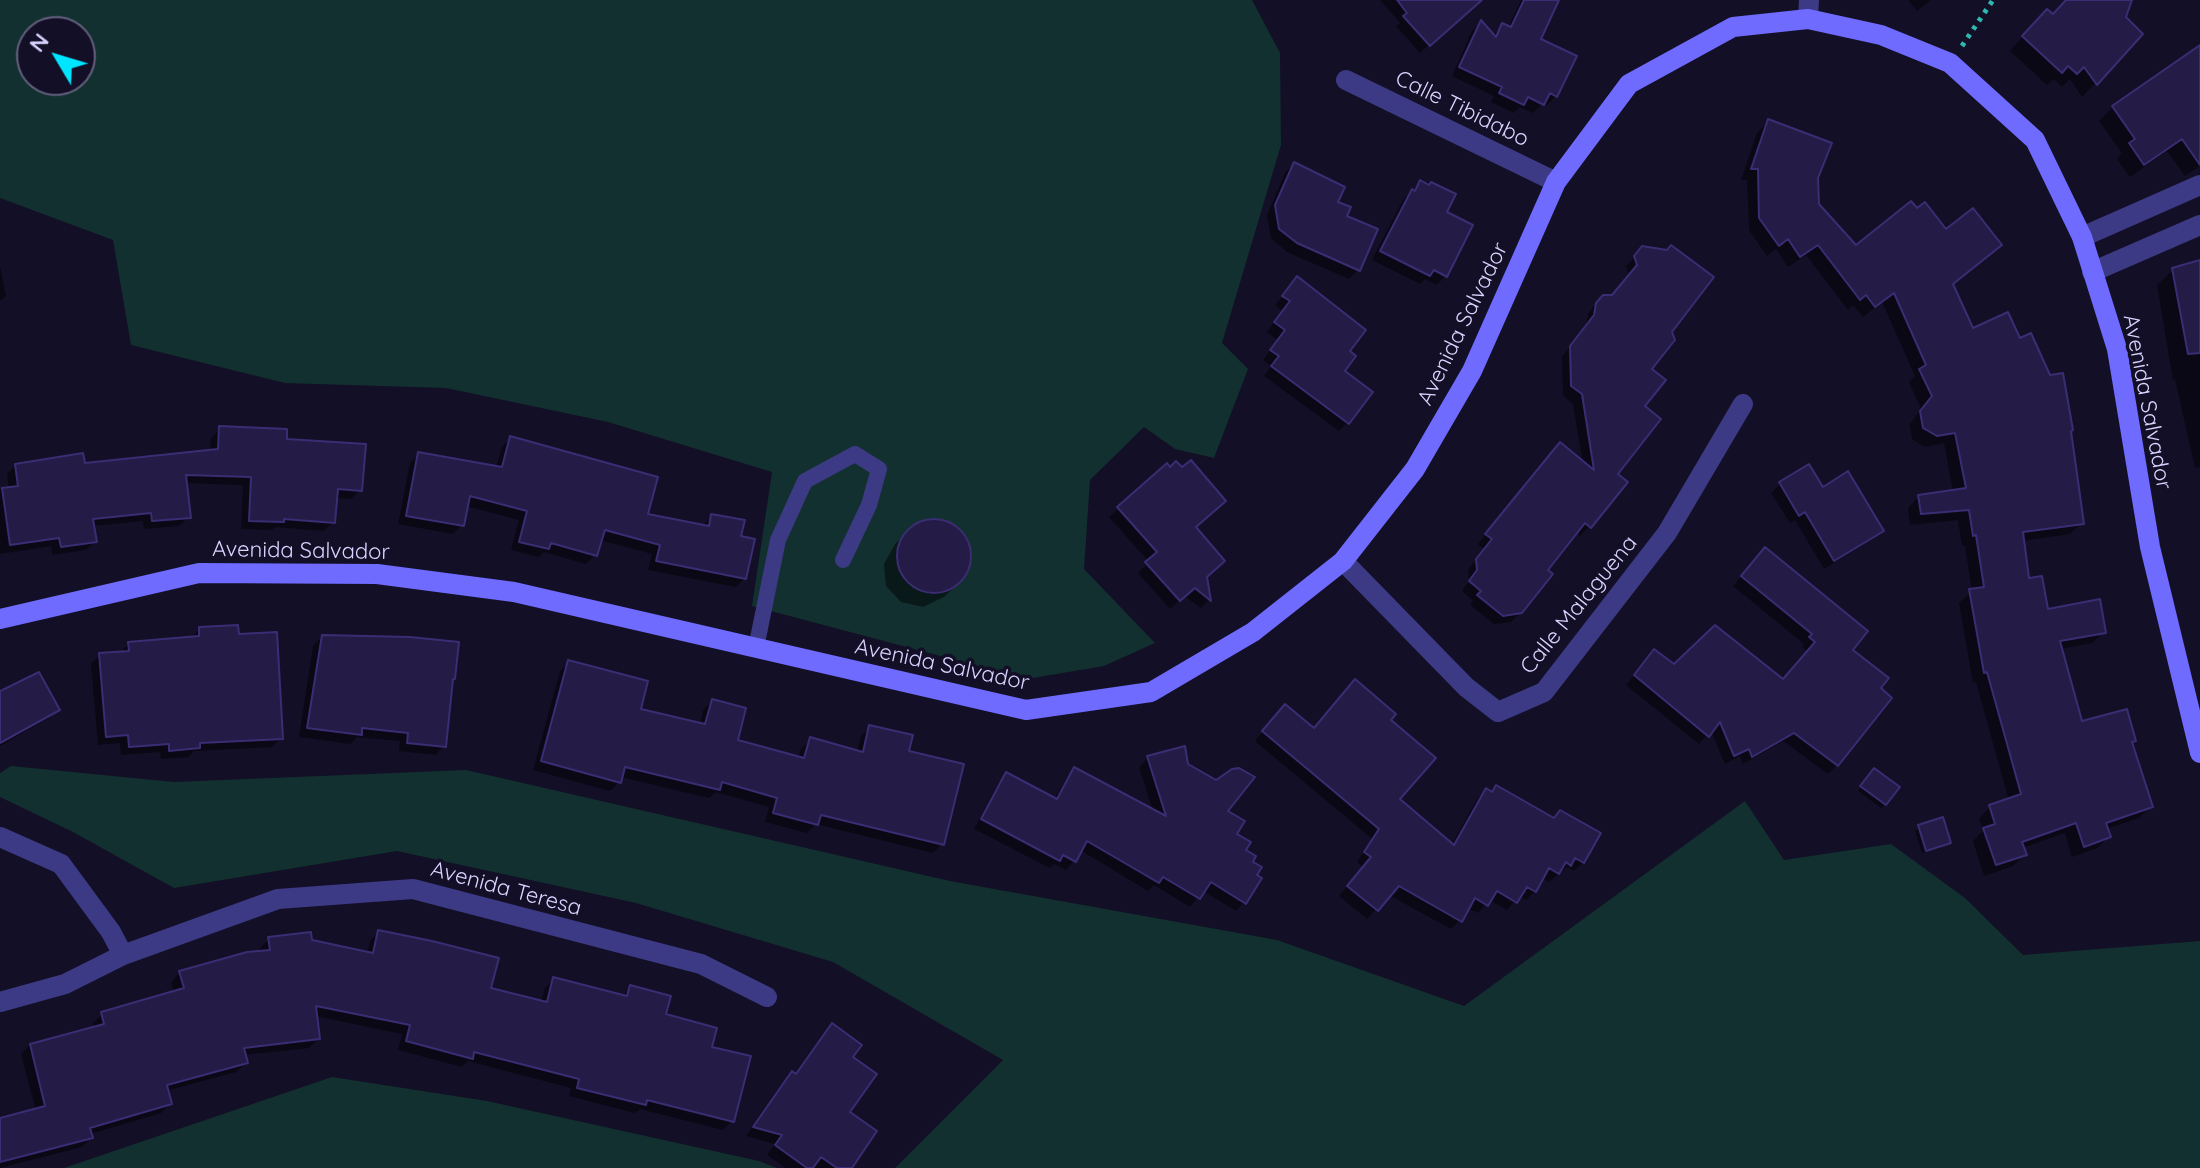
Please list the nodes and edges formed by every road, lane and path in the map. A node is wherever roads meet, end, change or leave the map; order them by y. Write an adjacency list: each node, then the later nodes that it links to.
1 (1993, 0): 3 (path)
2 (1808, 10): 3 (street, Avenida Salvador); 5 (street, Avenida Salvador)
3 (1950, 63): 8 (street, Avenida Salvador)
4 (1346, 80): 5 (street, Calle Tibidabo)
5 (1556, 182): 12 (street, Avenida Salvador)
6 (2200, 185): 8 (street)
7 (2200, 225): 9 (street)
8 (2082, 237): 9 (street, Avenida Salvador)
9 (2092, 272): 15 (street, Avenida Salvador)
10 (1743, 404): 12 (street, Calle Malaguena)
11 (843, 560): 14 (lane)
12 (1343, 561): 14 (street, Avenida Salvador)
13 (0, 619): 14 (street, Avenida Salvador)
14 (756, 648)
15 (2200, 753)
16 (0, 837): 17 (street)
17 (123, 955): 18 (street, Avenida Teresa); 19 (street, Avenida Teresa)
18 (767, 997)
19 (0, 1002)

